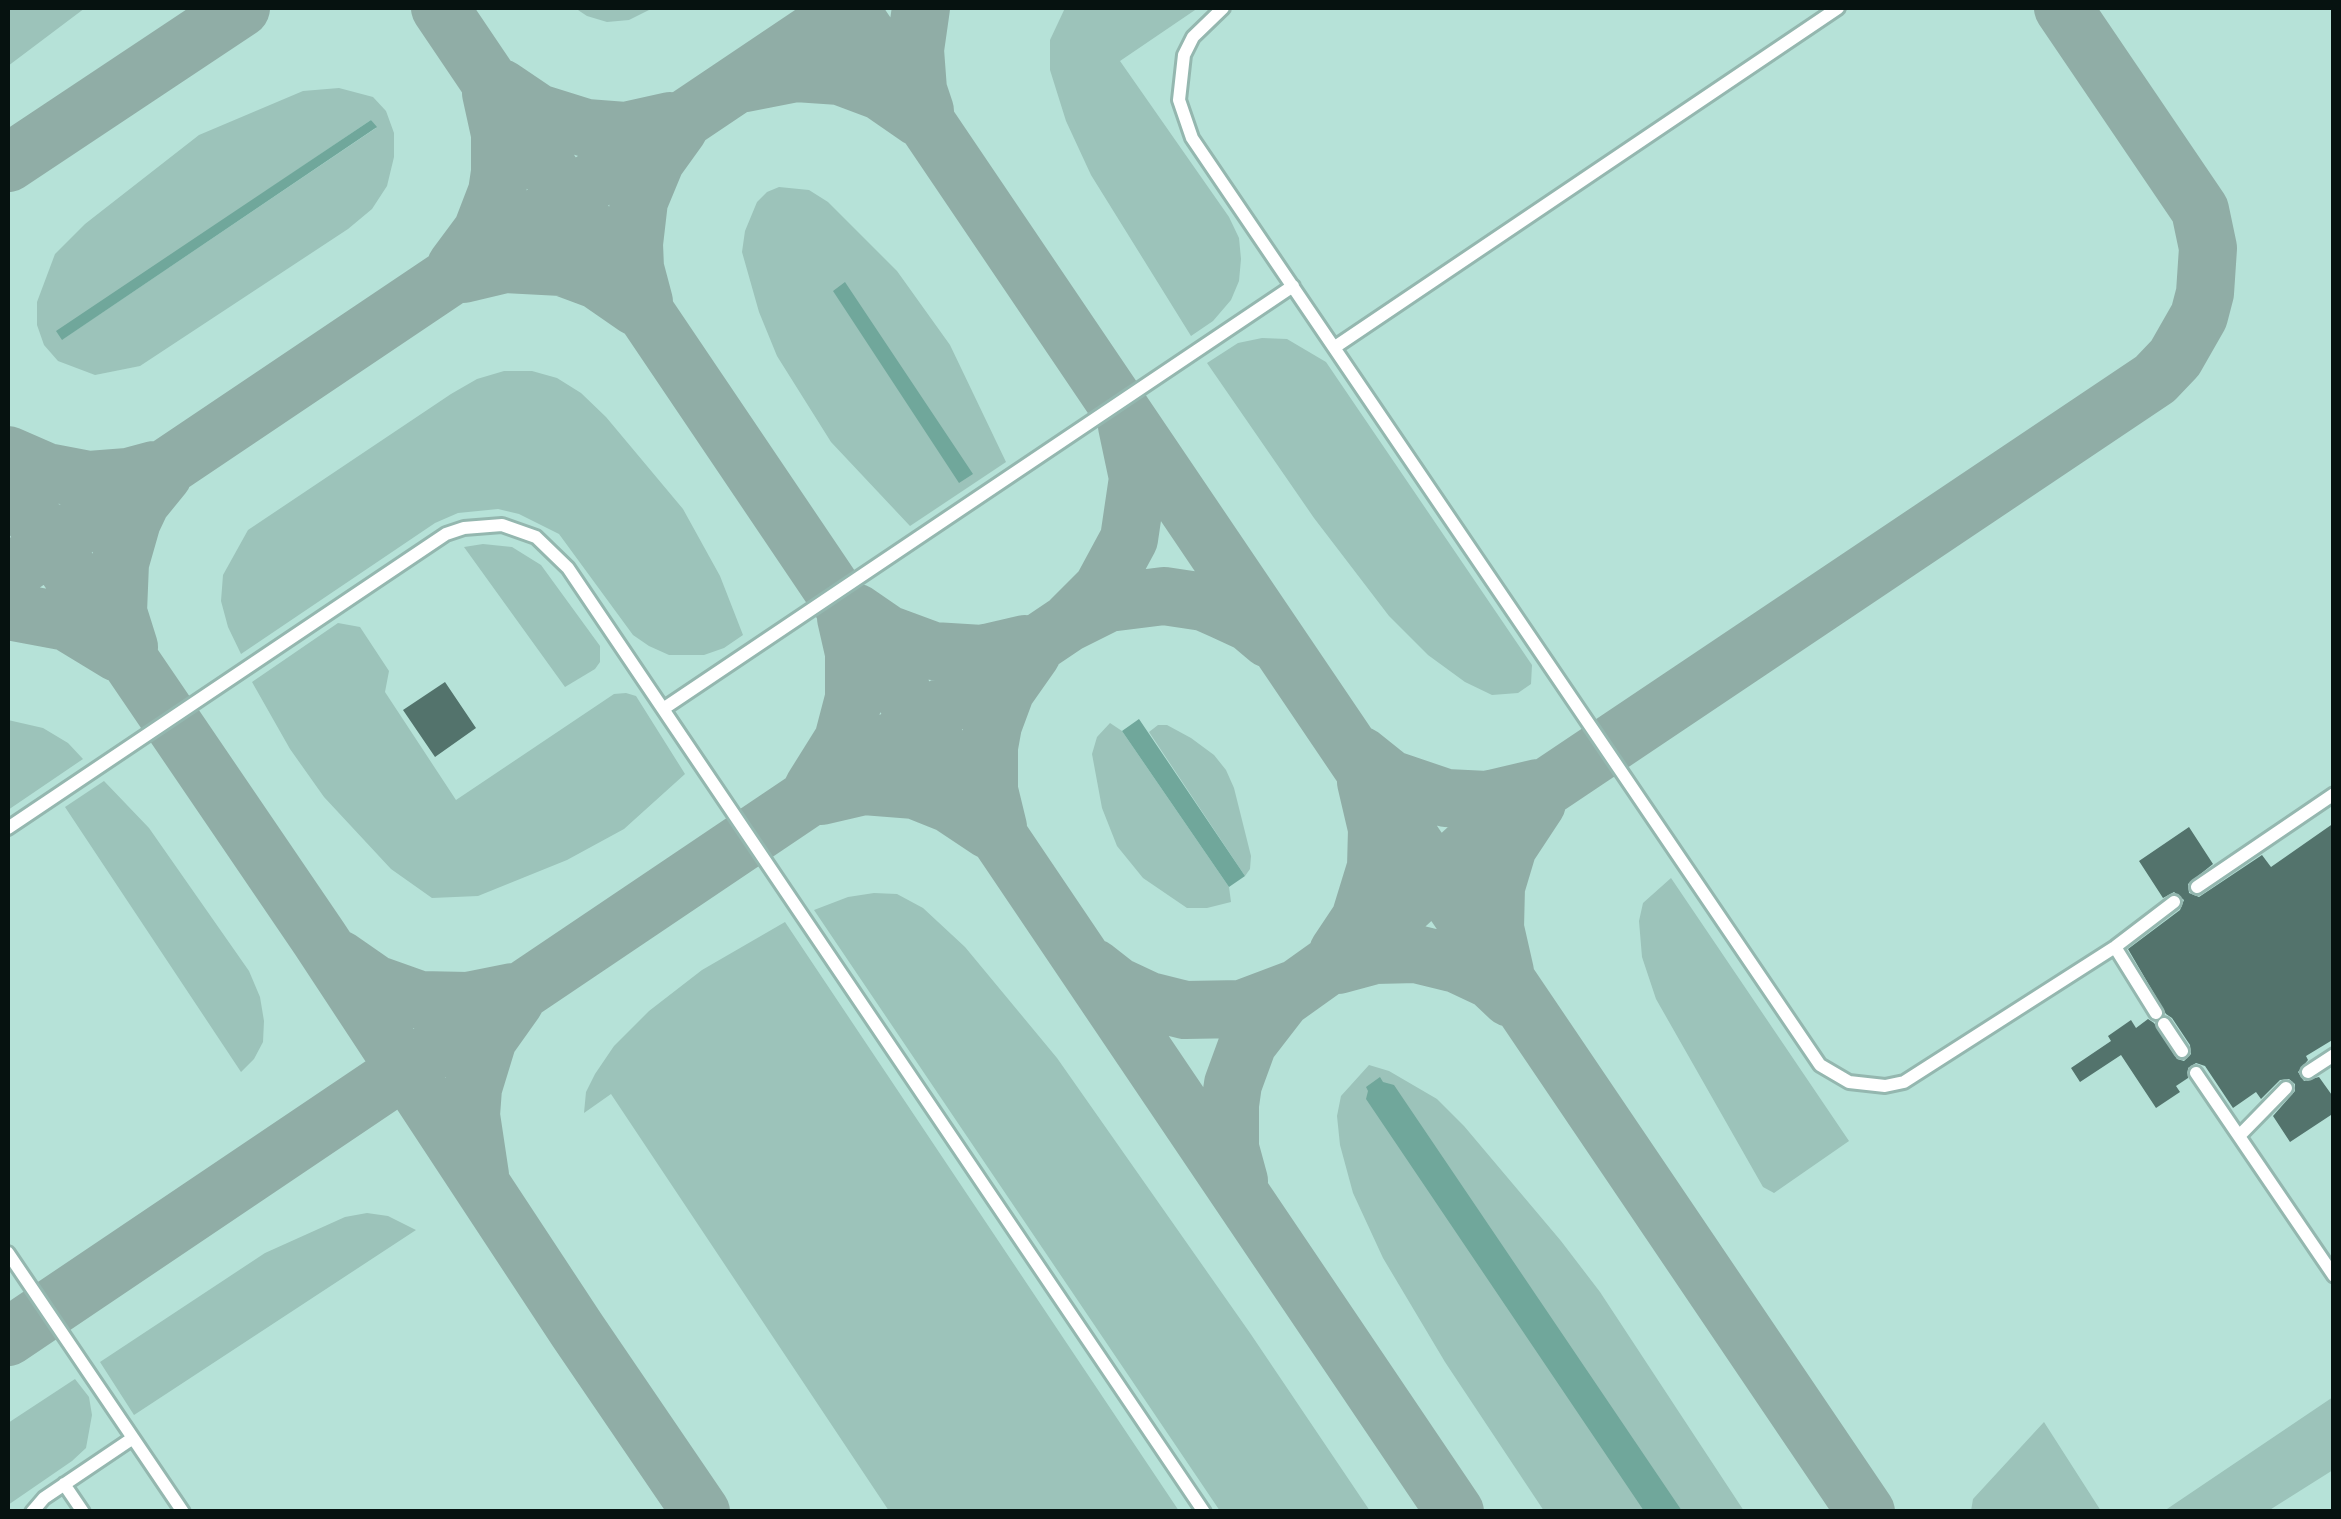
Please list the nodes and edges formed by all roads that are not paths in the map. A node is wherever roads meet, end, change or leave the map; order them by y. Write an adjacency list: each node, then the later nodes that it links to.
1 (1222, 8): 3 (lane)
2 (1838, 8): 4 (lane)
3 (1294, 286): 4 (lane); 5 (lane)
4 (1334, 347): 10 (lane)
5 (663, 709): 7 (lane); 24 (lane)
6 (2334, 794): 8 (lane)
7 (8, 828)
8 (2196, 887)
9 (2174, 902): 10 (lane)
10 (2115, 947): 11 (lane)
11 (2182, 1051)
12 (2334, 1055): 14 (lane)
13 (2196, 1072): 16 (lane)
14 (2308, 1072)
15 (2286, 1088): 16 (lane)
16 (2240, 1135): 18 (lane)
17 (8, 1253): 19 (lane)
18 (2334, 1276)
19 (133, 1438): 20 (lane); 23 (lane)
20 (64, 1484): 21 (lane); 22 (lane)
21 (32, 1512)
22 (83, 1512)
23 (183, 1512)
24 (1204, 1512)

